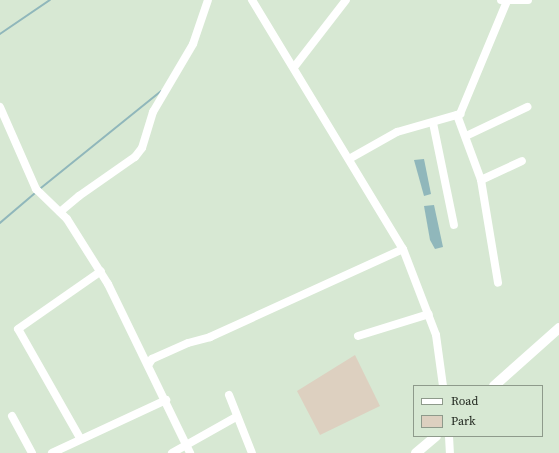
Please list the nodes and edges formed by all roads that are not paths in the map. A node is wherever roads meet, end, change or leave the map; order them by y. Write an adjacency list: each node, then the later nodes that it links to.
1 (208, 0): 15 (street)
2 (252, 0): 6 (street)
3 (346, 0): 6 (street)
4 (528, 0): 5 (street)
5 (504, 1): 9 (street)
6 (294, 66): 12 (street)
7 (0, 107): 15 (street)
8 (527, 107): 11 (street)
9 (456, 115): 10 (street); 11 (street)
10 (433, 123): 12 (street); 16 (street)
11 (466, 136): 14 (street)
12 (349, 159): 17 (street)
13 (522, 161): 14 (street)
14 (481, 180): 19 (street)
15 (60, 212): 18 (street)
16 (454, 225)
17 (403, 249): 20 (street); 23 (street)
18 (101, 271): 23 (street); 32 (street)
19 (498, 283)
20 (428, 314): 22 (street); 24 (street)
21 (559, 328): 25 (main road)
22 (358, 336)
23 (149, 364): 27 (street)
24 (443, 385)
25 (495, 385)
26 (229, 395): 29 (street)
27 (166, 400): 32 (street); 33 (street)
28 (12, 416): 34 (street)
29 (236, 418): 33 (street); 38 (street)
30 (435, 437): 39 (main road)
31 (449, 437): 40 (street)
32 (80, 438): 35 (street)
33 (186, 444): 36 (street); 37 (street)
34 (32, 453)
35 (52, 453)
36 (172, 453)
37 (190, 453)
38 (252, 453)
39 (416, 453)
40 (450, 453)

